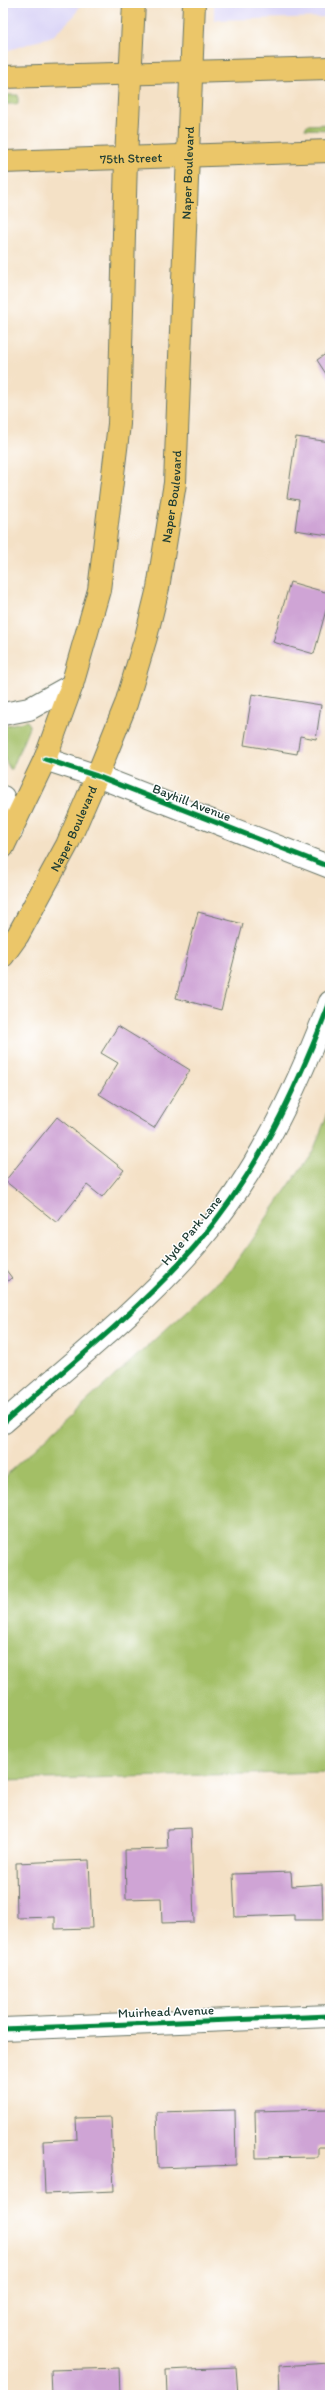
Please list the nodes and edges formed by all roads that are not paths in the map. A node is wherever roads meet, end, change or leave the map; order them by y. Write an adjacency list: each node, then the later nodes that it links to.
1 (134, 3): 5 (main road)
2 (194, 3): 4 (main road, Naper Boulevard)
3 (330, 68): 4 (main road)
4 (192, 71): 5 (main road); 8 (main road, Naper Boulevard)
5 (130, 74): 6 (main road); 9 (main road)
6 (3, 77)
7 (330, 151): 8 (main road, 75th Street)
8 (186, 156): 9 (main road, 75th Street); 14 (main road, Naper Boulevard)
9 (126, 158): 10 (main road, 75th Street); 11 (main road)
10 (3, 162)
11 (72, 685): 12 (street); 13 (main road)
12 (3, 714)
13 (45, 760): 14 (street, Bayhill Avenue); 16 (main road)
14 (97, 776): 17 (street, Bayhill Avenue); 18 (main road, Naper Boulevard)
15 (3, 797): 16 (street)
16 (7, 839)
17 (330, 867)
18 (3, 956)
19 (330, 1002): 20 (street, Hyde Park Lane)
20 (3, 1424)
21 (330, 2016): 22 (street, Muirhead Avenue)
22 (3, 2029)

